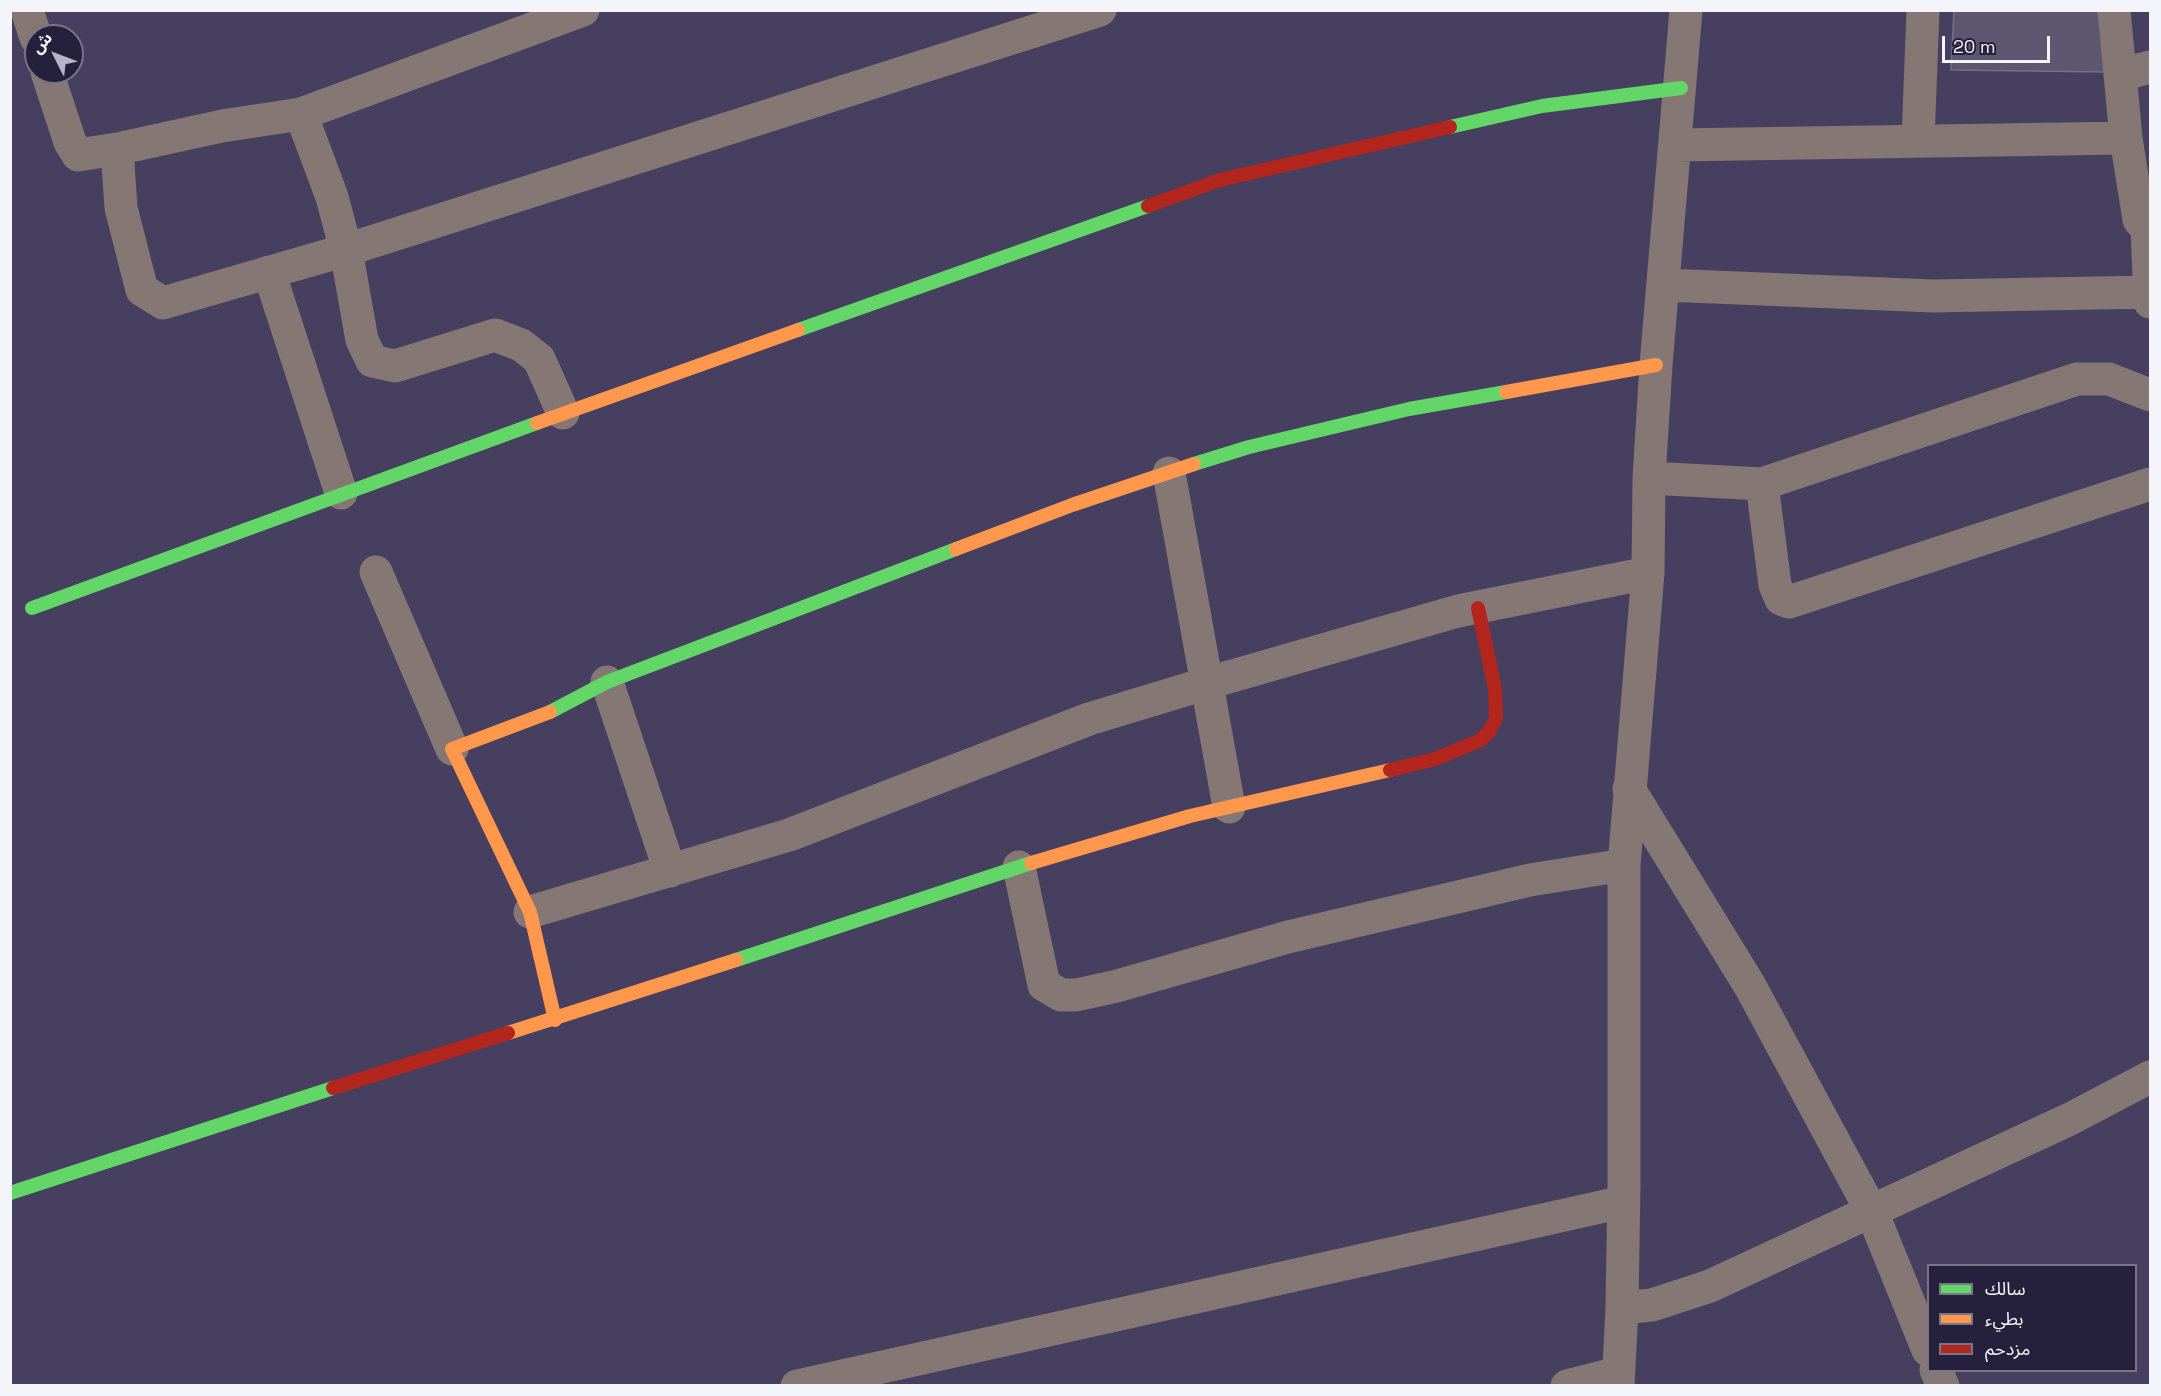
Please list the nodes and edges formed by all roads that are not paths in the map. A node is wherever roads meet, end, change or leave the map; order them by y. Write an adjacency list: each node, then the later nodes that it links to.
1 (583, 10): 9 (street)
2 (1100, 10): 15 (street)
3 (1686, 10): 8 (street)
4 (1923, 10): 11 (street)
5 (2114, 10): 6 (street)
6 (2135, 71): 10 (street)
7 (51, 84): 13 (street)
8 (1681, 88): 12 (street); 22 (street)
9 (301, 114): 13 (street); 15 (street)
10 (2126, 138): 11 (street); 14 (street)
11 (1918, 141): 12 (street)
12 (1676, 145): 17 (street)
13 (117, 149): 16 (street)
14 (2149, 230): 18 (street)
15 (346, 250): 16 (street); 22 (street)
16 (269, 272): 27 (street)
17 (1664, 285): 18 (street); 20 (street)
18 (2150, 292): 19 (street)
19 (2151, 302)
20 (1656, 365): 23 (street); 24 (street)
21 (2151, 395): 25 (street)
22 (563, 413): 27 (street)
23 (1169, 473): 32 (street); 33 (street)
24 (1649, 477): 25 (street); 29 (street)
25 (1762, 484): 26 (street)
26 (2151, 484)
27 (341, 493): 30 (street)
28 (376, 572): 34 (street)
29 (1648, 573): 31 (street); 35 (street)
30 (32, 608)
31 (1478, 608): 33 (street); 36 (street)
32 (607, 682): 34 (street); 39 (street)
33 (1208, 683): 36 (street); 39 (street)
34 (452, 749): 40 (street)
35 (1629, 789): 37 (street); 45 (street)
36 (1229, 807): 38 (street)
37 (1624, 865): 38 (street); 44 (street)
38 (1019, 867): 41 (street)
39 (670, 871): 40 (street)
40 (530, 912): 41 (street)
41 (555, 1020): 43 (street)
42 (2151, 1077): 45 (street)
43 (10, 1193)
44 (1623, 1202): 46 (street); 50 (street)
45 (1872, 1212): 46 (street); 47 (street)
46 (1622, 1308): 49 (street)
47 (1927, 1345)
48 (1936, 1372): 52 (street)
49 (1618, 1379): 51 (street)
50 (797, 1386)
51 (1567, 1386)
52 (1942, 1386)

